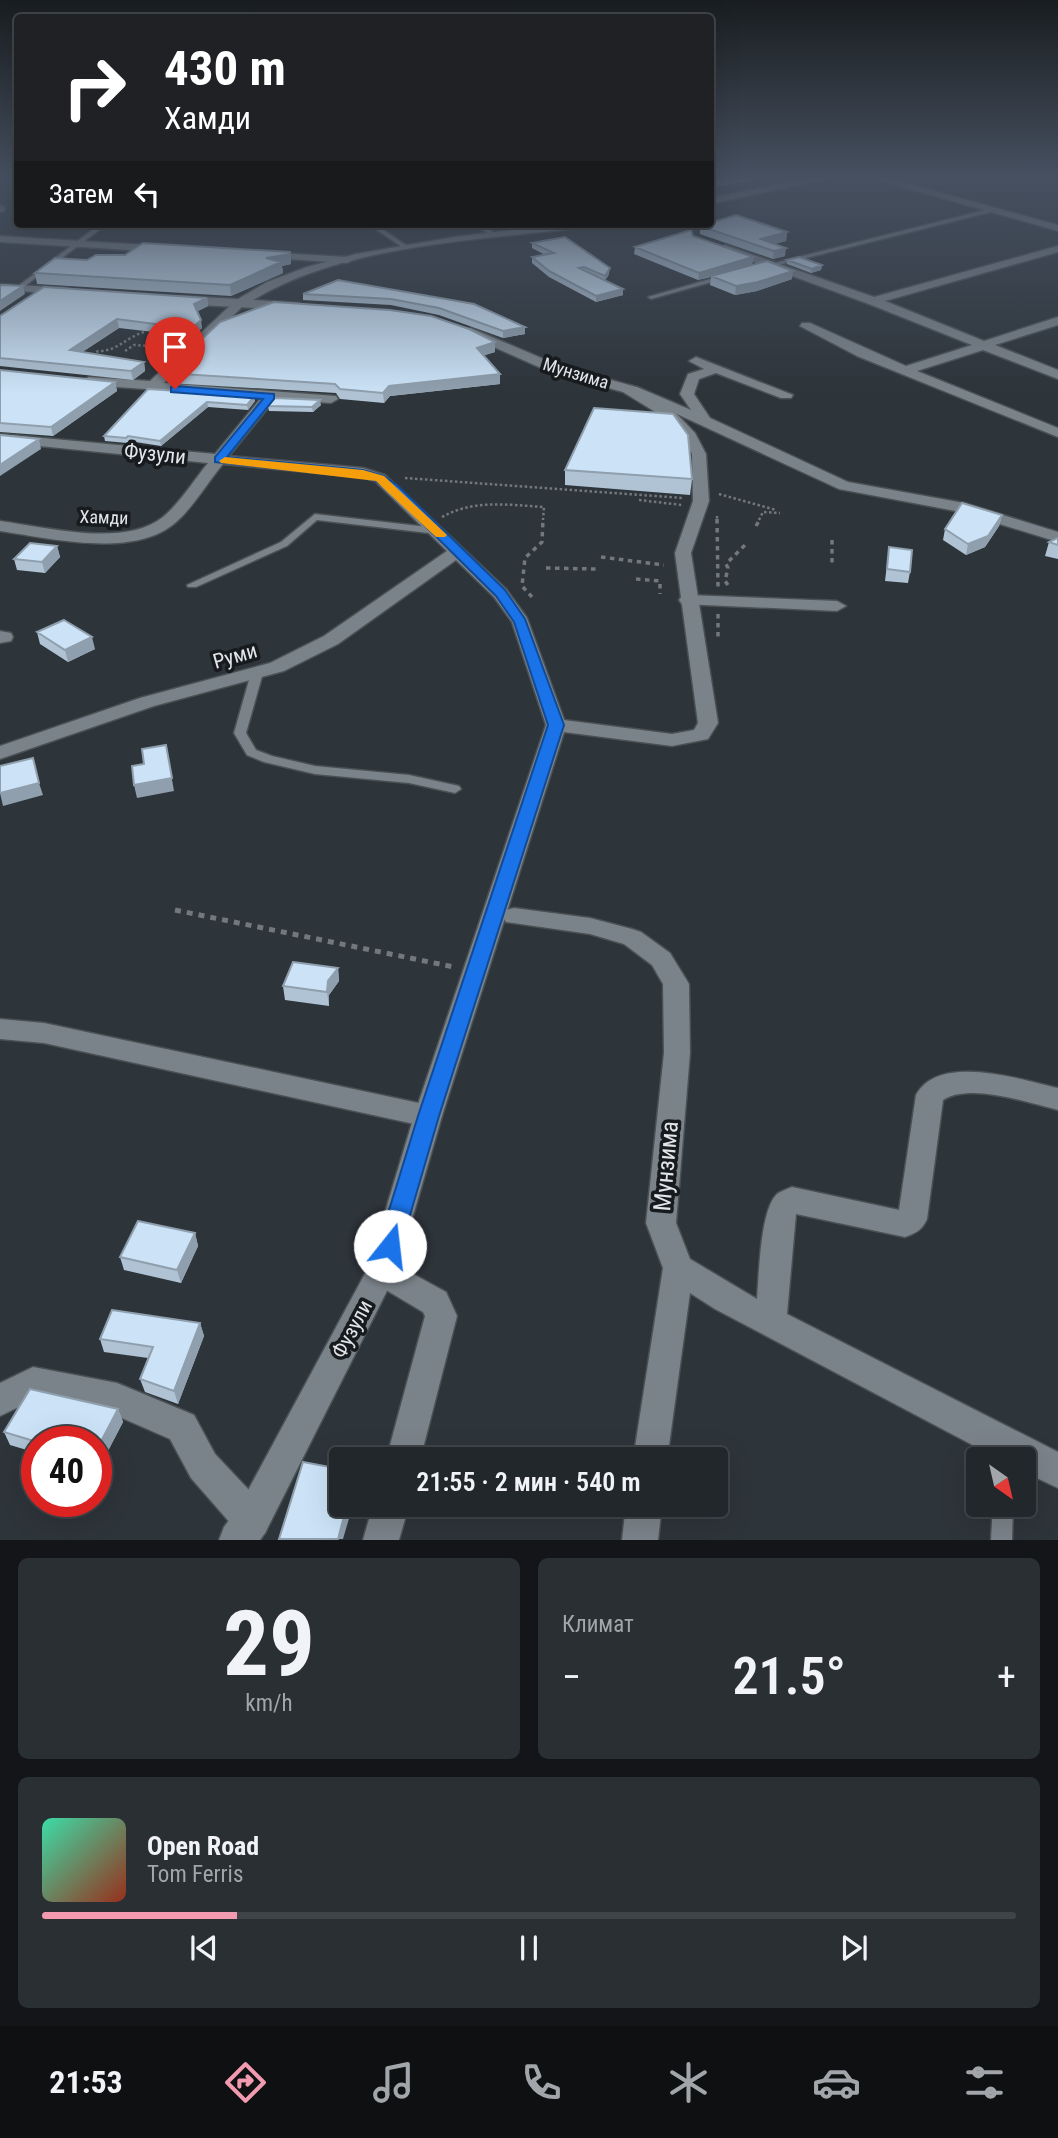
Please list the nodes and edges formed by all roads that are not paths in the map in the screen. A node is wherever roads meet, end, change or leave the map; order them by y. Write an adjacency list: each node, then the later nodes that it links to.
1 (70, 249): 14 (lane)
2 (153, 249): 6 (street)
3 (403, 249): 9 (street)
4 (728, 249): 10 (street)
5 (833, 249): 10 (lane)
6 (171, 250)
7 (1058, 250): 19 (street)
8 (252, 254): 9 (street)
9 (346, 260): 20 (street)
10 (771, 264): 11 (lane); 19 (street)
11 (757, 268)
12 (731, 275): 17 (lane)
13 (0, 287): 14 (street)
14 (19, 288): 15 (street)
15 (45, 289): 16 (street); 21 (street)
16 (86, 292)
17 (651, 298)
18 (170, 299): 20 (street)
19 (873, 301): 26 (street)
20 (239, 304): 22 (street); 32 (street)
21 (22, 305)
22 (313, 306)
23 (1058, 321): 26 (street)
24 (806, 326): 29 (street)
25 (461, 328): 33 (street, Мунзима)
26 (980, 345): 29 (street); 30 (street)
27 (696, 361): 28 (street)
28 (715, 369): 34 (street); 37 (street)
29 (906, 370): 38 (street)
30 (1058, 375)
31 (69, 379): 32 (street)
32 (151, 387): 35 (street)
33 (628, 389): 37 (street); 46 (street, Мунзима)
34 (786, 395)
35 (270, 397): 36 (street); 40 (street, Хамди)
36 (331, 399)
37 (705, 421): 43 (street)
38 (1058, 433)
39 (0, 438): 40 (street, Фузули)
40 (219, 460): 41 (street, Хамди); 42 (street, Фузули)
41 (0, 526)
42 (442, 528): 44 (street, Фузули); 45 (lane)
43 (1058, 537)
44 (458, 551): 48 (street, Руми); 49 (street, Фузули)
45 (192, 585)
46 (688, 600): 47 (street); 49 (street, Мунзима)
47 (838, 606)
48 (257, 673): 50 (street, Руми); 51 (lane)
49 (556, 725): 55 (street, Фузули)
50 (0, 753)
51 (455, 789)
52 (514, 916): 56 (street, Мунзима)
53 (0, 1028): 55 (street)
54 (1058, 1099): 58 (street)
55 (428, 1116): 57 (street, Фузули)
56 (678, 1268): 58 (street); 61 (street)
57 (382, 1272): 60 (street); 68 (street, Фузули)
58 (770, 1321): 62 (street)
59 (0, 1400): 68 (street)
60 (406, 1447)
61 (652, 1447)
62 (998, 1447)
63 (1036, 1463): 64 (street)
64 (1058, 1471)
65 (388, 1517): 69 (street)
66 (643, 1517): 70 (street)
67 (1002, 1517): 71 (lane)
68 (245, 1530)
69 (382, 1539)
70 (640, 1539)
71 (1001, 1539)

